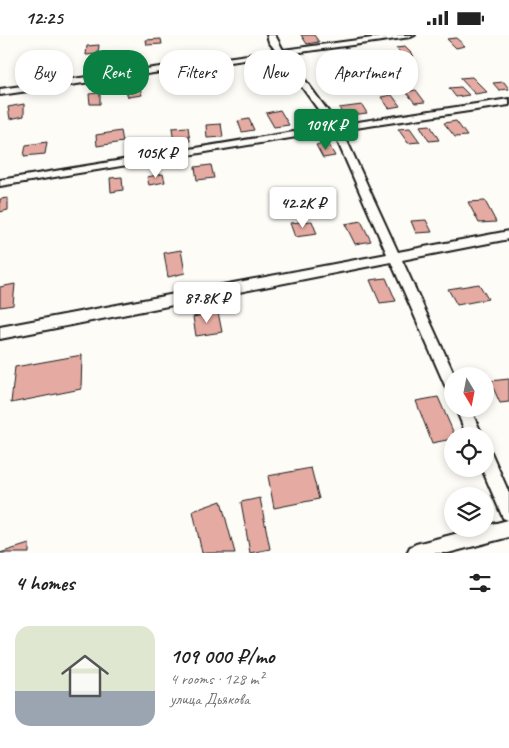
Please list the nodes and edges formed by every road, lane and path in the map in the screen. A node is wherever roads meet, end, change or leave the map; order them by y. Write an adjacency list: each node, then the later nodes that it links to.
1 (271, 35): 3 (street)
2 (410, 35): 4 (street)
3 (279, 50)
4 (306, 50)
5 (244, 57): 7 (street)
6 (306, 87): 9 (street)
7 (0, 92)
8 (509, 102): 9 (street)
9 (336, 128): 10 (street); 12 (street)
10 (0, 183)
11 (509, 235): 12 (street)
12 (395, 256): 13 (street); 14 (street)
13 (0, 333)
14 (444, 367)
15 (493, 477): 16 (street)
16 (509, 512)
17 (509, 528): 18 (street)
18 (416, 553)

